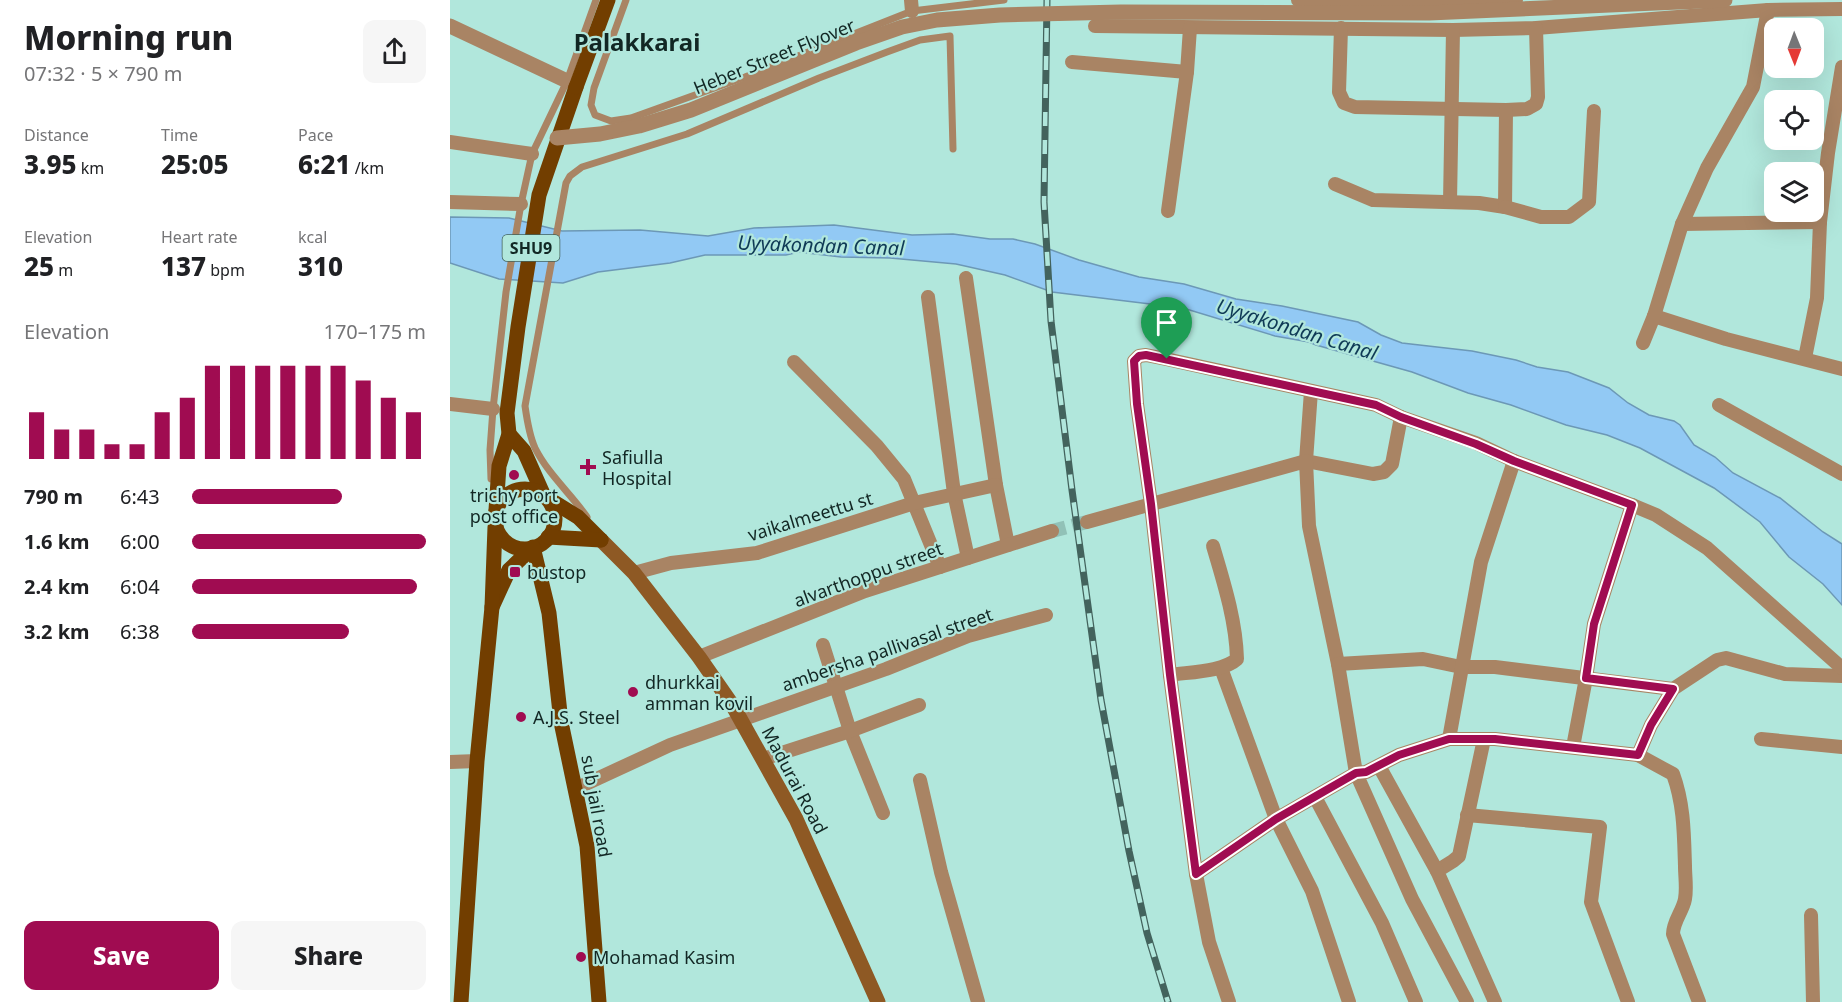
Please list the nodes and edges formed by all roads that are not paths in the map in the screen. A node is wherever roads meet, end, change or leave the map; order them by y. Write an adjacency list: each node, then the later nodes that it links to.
1 (596, 0): 24 (lane)
2 (608, 0): 30 (main road, SHU9, bridge)
3 (626, 0): 25 (lane)
4 (1004, 0): 10 (lane)
5 (1224, 0): 16 (street)
6 (1298, 0): 7 (street)
7 (1502, 0): 8 (street)
8 (1516, 0)
9 (1725, 0): 30 (street, Heber Street Flyover, bridge)
10 (912, 5): 20 (lane); 25 (lane)
11 (1842, 9): 12 (street)
12 (1768, 10): 18 (street); 42 (street)
13 (450, 26): 24 (street)
14 (1095, 26): 15 (street)
15 (1191, 28): 16 (street); 23 (street)
16 (1230, 28): 17 (street)
17 (1341, 28): 19 (street); 27 (street)
18 (1536, 28): 19 (street); 28 (street)
19 (1453, 30): 27 (street)
20 (920, 40): 32 (lane); 70 (lane)
21 (1072, 62): 23 (street)
22 (1842, 67): 26 (street)
23 (1187, 72): 40 (street)
24 (567, 81): 25 (lane); 33 (lane)
25 (594, 87)
26 (1839, 98): 35 (street)
27 (1452, 108): 28 (street); 37 (street)
28 (1506, 110): 39 (street)
29 (1594, 111): 39 (street)
30 (557, 138): 53 (main road, SHU9)
31 (450, 142): 33 (street)
32 (953, 149)
33 (532, 154): 38 (lane)
34 (1335, 184): 37 (street)
35 (1824, 188)
36 (450, 202): 38 (street)
37 (1450, 202): 39 (street)
38 (521, 204): 53 (lane)
39 (1504, 207)
40 (1168, 211)
41 (1820, 222): 42 (street); 47 (street)
42 (1682, 224): 45 (street)
43 (966, 278): 59 (street)
44 (928, 297): 60 (street)
45 (1654, 316): 46 (street); 47 (street)
46 (1643, 343)
47 (1805, 358): 49 (street)
48 (794, 362): 62 (street)
49 (1842, 369)
50 (1311, 391): 54 (street); 56 (street); 63 (street)
51 (450, 404): 53 (street)
52 (1719, 405): 58 (street)
53 (500, 411): 55 (main road, SHU9); 65 (lane)
54 (1401, 417): 56 (street); 57 (street)
55 (509, 434): 61 (main road); 65 (main road, SHU9)
56 (1306, 461): 63 (street); 81 (street)
57 (1514, 461): 64 (street); 82 (street)
58 (1842, 474)
59 (996, 485): 60 (street, vaikalmeettu st); 71 (street)
60 (954, 493): 62 (street, vaikalmeettu st); 74 (street)
61 (544, 496): 65 (main road); 69 (main road); 70 (main road, Madurai Road)
62 (914, 503): 75 (street); 76 (street, vaikalmeettu st)
63 (1151, 504): 66 (street); 85 (street)
64 (1632, 505): 84 (street); 87 (street)
65 (496, 510): 67 (main road, SHU9)
66 (1087, 522)
67 (495, 527): 73 (main road); 77 (main road)
68 (1052, 531): 71 (street, alvarthoppu street)
69 (548, 537): 70 (main road); 73 (main road)
70 (601, 540): 76 (main road, Madurai Road)
71 (1008, 545): 74 (street, alvarthoppu street)
72 (1213, 546): 83 (street)
73 (533, 548): 77 (main road); 105 (main road, sub jail road)
74 (968, 558): 75 (street, alvarthoppu street)
75 (940, 567): 80 (street, alvarthoppu street)
76 (634, 573): 80 (main road, Madurai Road)
77 (492, 607): 100 (main road)
78 (1046, 615): 88 (street, ambersha pallivasal street)
79 (823, 645): 88 (street)
80 (699, 657): 91 (main road, Madurai Road)
81 (1338, 664): 82 (street); 103 (street)
82 (1461, 666): 87 (street); 93 (street)
83 (1221, 668): 85 (street); 109 (street)
84 (1842, 668)
85 (1170, 675): 111 (street)
86 (1842, 676): 89 (street)
87 (1586, 678): 89 (street); 96 (street)
88 (836, 686): 91 (street, ambersha pallivasal street); 92 (street)
89 (1673, 689): 98 (street)
90 (919, 705): 92 (street)
91 (741, 720): 99 (main road, Madurai Road); 105 (street, ambersha pallivasal street)
92 (850, 731): 99 (street); 107 (street)
93 (1449, 739): 94 (street); 102 (street)
94 (1484, 739): 96 (street); 108 (street)
95 (1761, 739): 97 (street)
96 (1573, 747): 98 (street)
97 (1842, 747)
98 (1638, 755): 123 (street)
99 (763, 759): 115 (main road, Madurai Road)
100 (477, 761): 101 (street); 113 (main road)
101 (450, 762)
102 (1379, 766): 103 (street); 110 (street)
103 (1356, 773): 106 (street); 120 (street)
104 (920, 780): 116 (street)
105 (575, 789): 114 (main road, sub jail road)
106 (1315, 797): 109 (street); 119 (street)
107 (883, 813)
108 (1467, 815): 110 (street); 122 (street)
109 (1276, 819): 111 (street); 118 (street)
110 (1437, 871): 121 (street)
111 (1196, 874): 117 (street)
112 (1811, 915): 124 (street)
113 (461, 1002)
114 (599, 1002)
115 (878, 1002)
116 (978, 1002)
117 (1229, 1002)
118 (1349, 1002)
119 (1416, 1002)
120 (1467, 1002)
121 (1495, 1002)
122 (1628, 1002)
123 (1699, 1002)
124 (1813, 1002)

